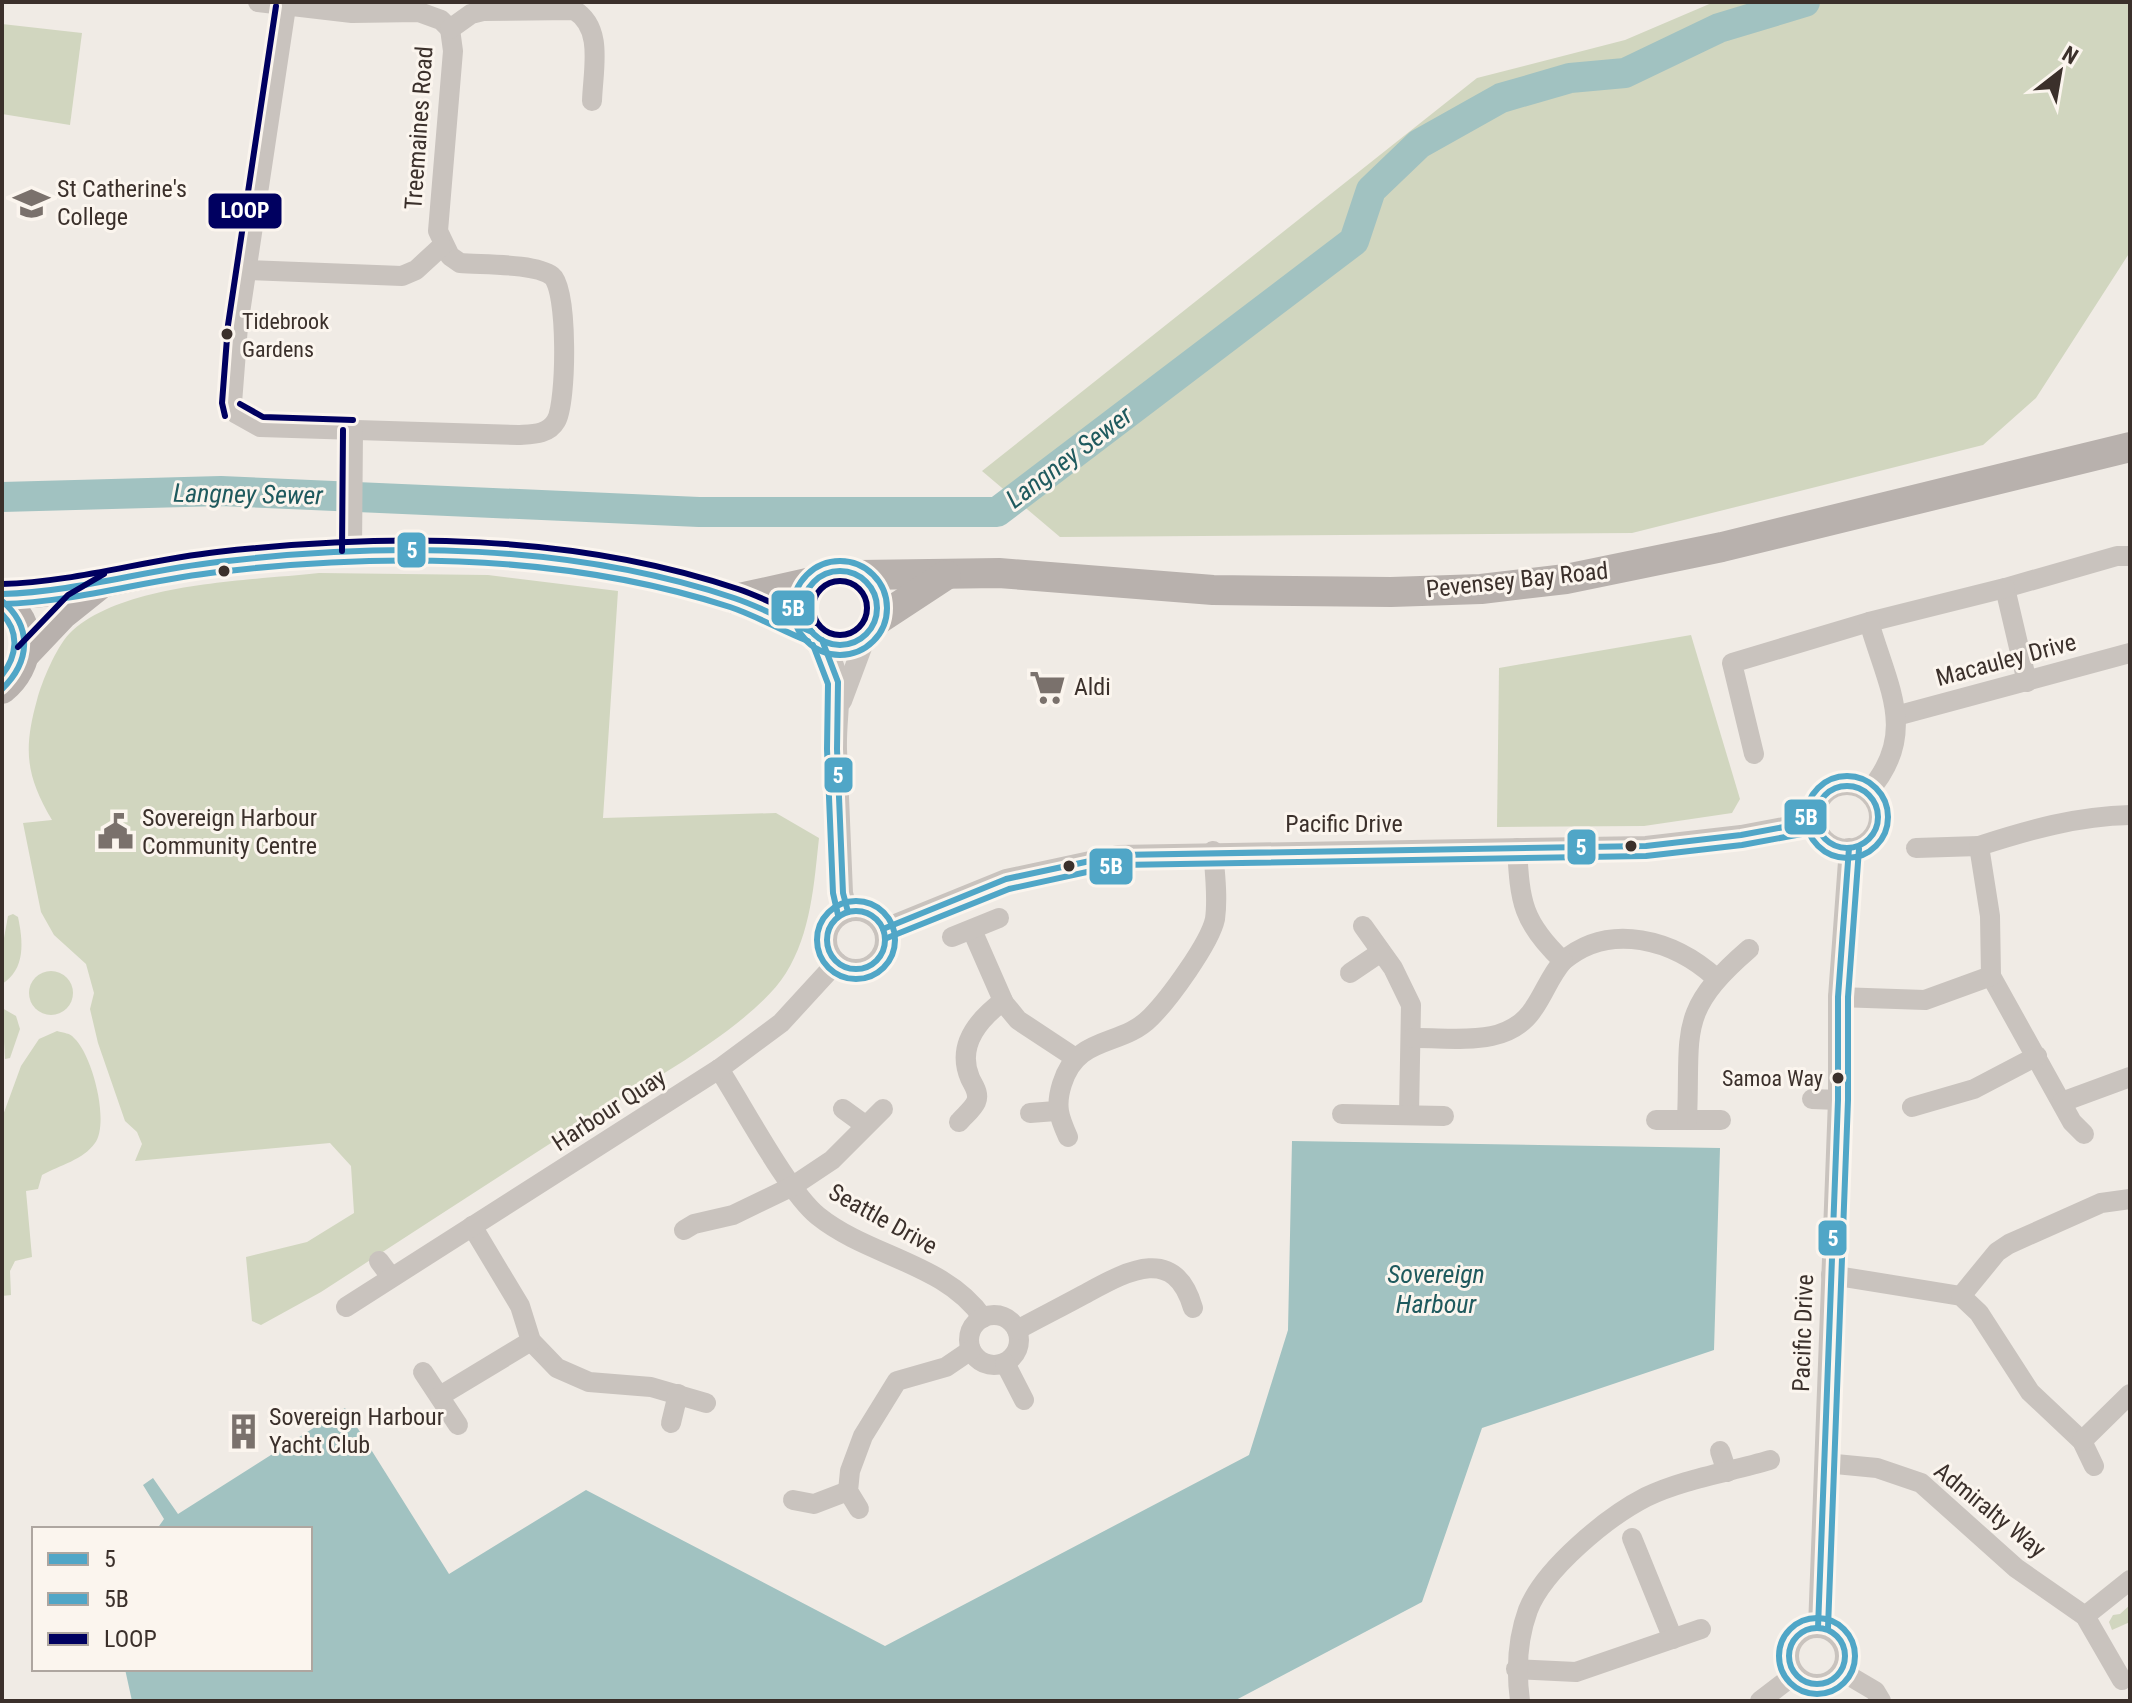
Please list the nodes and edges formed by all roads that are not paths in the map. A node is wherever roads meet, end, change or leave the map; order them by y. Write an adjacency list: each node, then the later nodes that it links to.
1 (258, 2): 2 (street)
2 (286, 7): 3 (street); 6 (street)
3 (450, 29): 4 (street); 5 (street, Treemaines Road)
4 (592, 101)
5 (442, 246): 6 (street); 7 (street)
6 (247, 270): 7 (street)
7 (353, 430): 9 (street)
8 (2126, 448): 12 (main road, Pevensey Bay Road)
9 (352, 551): 14 (main road); 17 (main road)
10 (2124, 556): 15 (street)
11 (860, 575): 12 (main road, Pevensey Bay Road); 13 (main road); 20 (main road)
12 (946, 575): 20 (main road)
13 (812, 582): 17 (main road); 21 (main road)
14 (100, 585): 16 (main road); 22 (main road)
15 (2005, 588): 19 (street); 24 (street)
16 (2, 594)
17 (735, 599): 21 (main road)
18 (2, 601): 22 (main road)
19 (1869, 622): 27 (street); 28 (street)
20 (872, 627): 21 (main road); 26 (street)
21 (817, 636): 26 (street)
22 (26, 653): 25 (main road)
23 (2130, 653): 24 (street, Macauley Drive)
24 (2027, 682): 27 (street, Macauley Drive)
25 (2, 689)
26 (842, 701): 37 (street)
27 (1896, 716): 29 (street)
28 (1754, 754)
29 (1868, 792): 31 (street); 34 (street)
30 (2130, 815): 32 (street)
31 (1816, 821): 33 (street, Pacific Drive); 34 (street)
32 (1979, 846): 35 (street); 48 (street)
33 (1517, 848): 36 (street, Pacific Drive); 45 (street)
34 (1849, 848): 50 (street, Pacific Drive)
35 (1916, 848)
36 (1213, 851): 40 (street, Pacific Drive); 54 (street)
37 (848, 912): 40 (street); 46 (street)
38 (999, 918): 41 (street)
39 (1363, 926): 44 (street)
40 (883, 929): 46 (street)
41 (972, 930): 42 (street); 51 (street)
42 (952, 937)
43 (1749, 949): 49 (street)
44 (1381, 952): 47 (street); 52 (street)
45 (1563, 961): 49 (street); 52 (street)
46 (837, 962): 55 (street, Harbour Quay)
47 (1350, 973)
48 (1991, 976): 50 (street); 53 (street)
49 (1716, 978): 69 (street)
50 (1838, 997): 58 (street, Pacific Drive)
51 (1003, 1001): 54 (street); 71 (street)
52 (1413, 1038): 66 (street)
53 (2037, 1056): 59 (street); 60 (street)
54 (1074, 1057): 63 (street)
55 (719, 1069): 75 (street, Seattle Drive); 77 (street, Harbour Quay)
56 (2130, 1077): 59 (street)
57 (1812, 1099): 58 (street)
58 (1838, 1100): 79 (street, Pacific Drive)
59 (2062, 1102): 73 (street)
60 (1912, 1107)
61 (843, 1109): 72 (street)
62 (883, 1109): 72 (street)
63 (1056, 1111): 64 (street); 74 (street)
64 (1030, 1113)
65 (1342, 1114): 66 (street)
66 (1409, 1115): 67 (street)
67 (1444, 1116)
68 (1656, 1120): 69 (street)
69 (1687, 1120): 70 (street)
70 (1721, 1120)
71 (959, 1122)
72 (865, 1125): 75 (street)
73 (2084, 1134)
74 (1068, 1137)
75 (793, 1186): 78 (street); 83 (street, Seattle Drive)
76 (2130, 1199): 80 (street)
77 (472, 1226): 81 (street, Harbour Quay); 85 (street)
78 (684, 1230)
79 (1831, 1275): 80 (street); 99 (street, Pacific Drive)
80 (1961, 1296): 96 (street)
81 (346, 1307)
82 (1193, 1308): 84 (street)
83 (983, 1318): 84 (street); 86 (street)
84 (1017, 1330): 87 (street)
85 (531, 1341): 89 (street); 91 (street)
86 (971, 1350): 87 (street); 102 (street)
87 (1005, 1363): 92 (street)
88 (423, 1372): 91 (street)
89 (678, 1394): 93 (street); 94 (street)
90 (2130, 1394): 96 (street)
91 (440, 1396): 95 (street)
92 (1024, 1400)
93 (706, 1403)
94 (671, 1423)
95 (458, 1425)
96 (2082, 1441): 100 (street)
97 (1720, 1451): 101 (street)
98 (1770, 1460): 101 (street)
99 (1825, 1463): 107 (street, Admiralty Way); 108 (street, Pacific Drive)
100 (2094, 1466)
101 (1727, 1472): 111 (street)
102 (848, 1491): 103 (street); 104 (street)
103 (793, 1500)
104 (859, 1509)
105 (1632, 1538): 110 (street)
106 (2130, 1580): 107 (street)
107 (2085, 1616): 114 (street, Admiralty Way)
108 (1818, 1628): 112 (street); 113 (street)
109 (1701, 1629): 110 (street)
110 (1673, 1639): 111 (street)
111 (1516, 1669): 115 (street)
112 (1841, 1671): 113 (street); 117 (street)
113 (1795, 1674): 116 (street)
114 (2122, 1680)
115 (1520, 1701)
116 (1760, 1701)
117 (1881, 1701)

